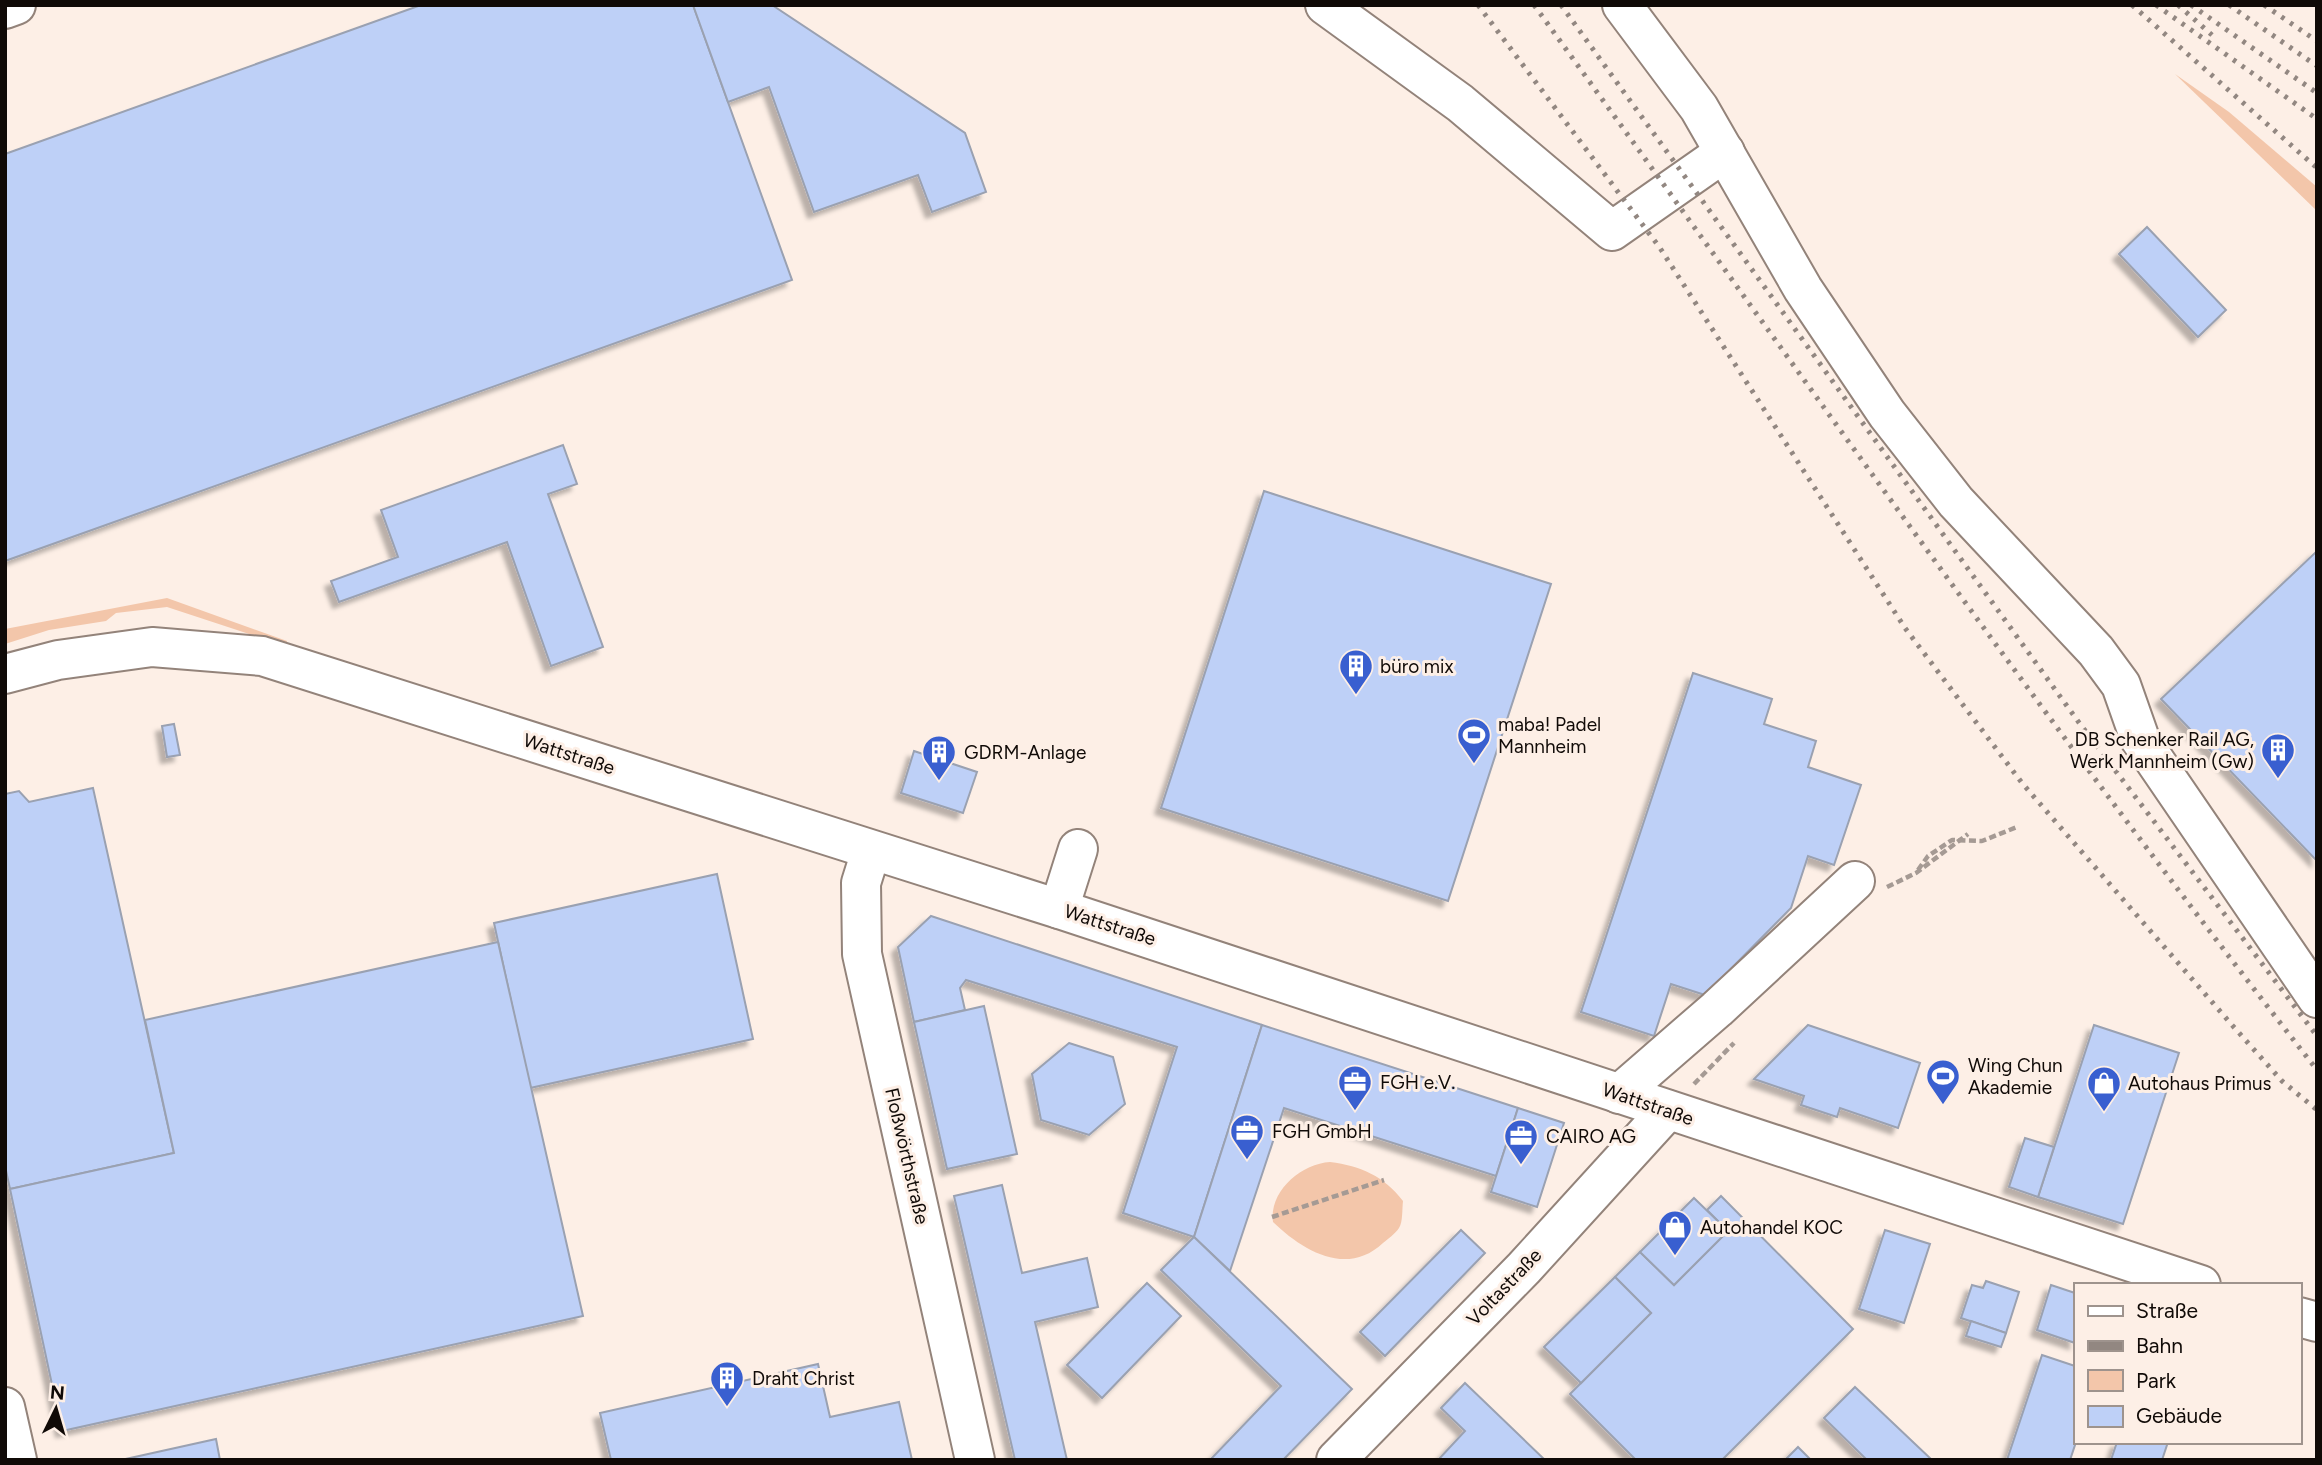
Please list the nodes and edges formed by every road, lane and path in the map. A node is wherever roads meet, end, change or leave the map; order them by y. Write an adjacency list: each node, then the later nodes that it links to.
1 (16, 5): 4 (street)
2 (1325, 5): 5 (street)
3 (1622, 5): 5 (street)
4 (5, 9)
5 (1725, 152): 13 (street)
6 (5, 674): 9 (street, Wattstraße)
7 (2017, 827): 10 (path)
8 (1078, 849): 12 (street)
9 (871, 851): 12 (street, Wattstraße); 21 (street, Floßwörthstraße)
10 (1916, 873)
11 (1855, 881): 14 (street)
12 (1059, 909): 14 (street, Wattstraße)
13 (2317, 998)
14 (1619, 1094): 15 (street, Wattstraße)
15 (1668, 1110): 18 (street, Wattstraße); 22 (street, Voltastraße)
16 (1384, 1180): 17 (path)
17 (1272, 1217)
18 (2195, 1283)
19 (5, 1407): 20 (street)
20 (17, 1460)
21 (975, 1460)
22 (1336, 1460)

